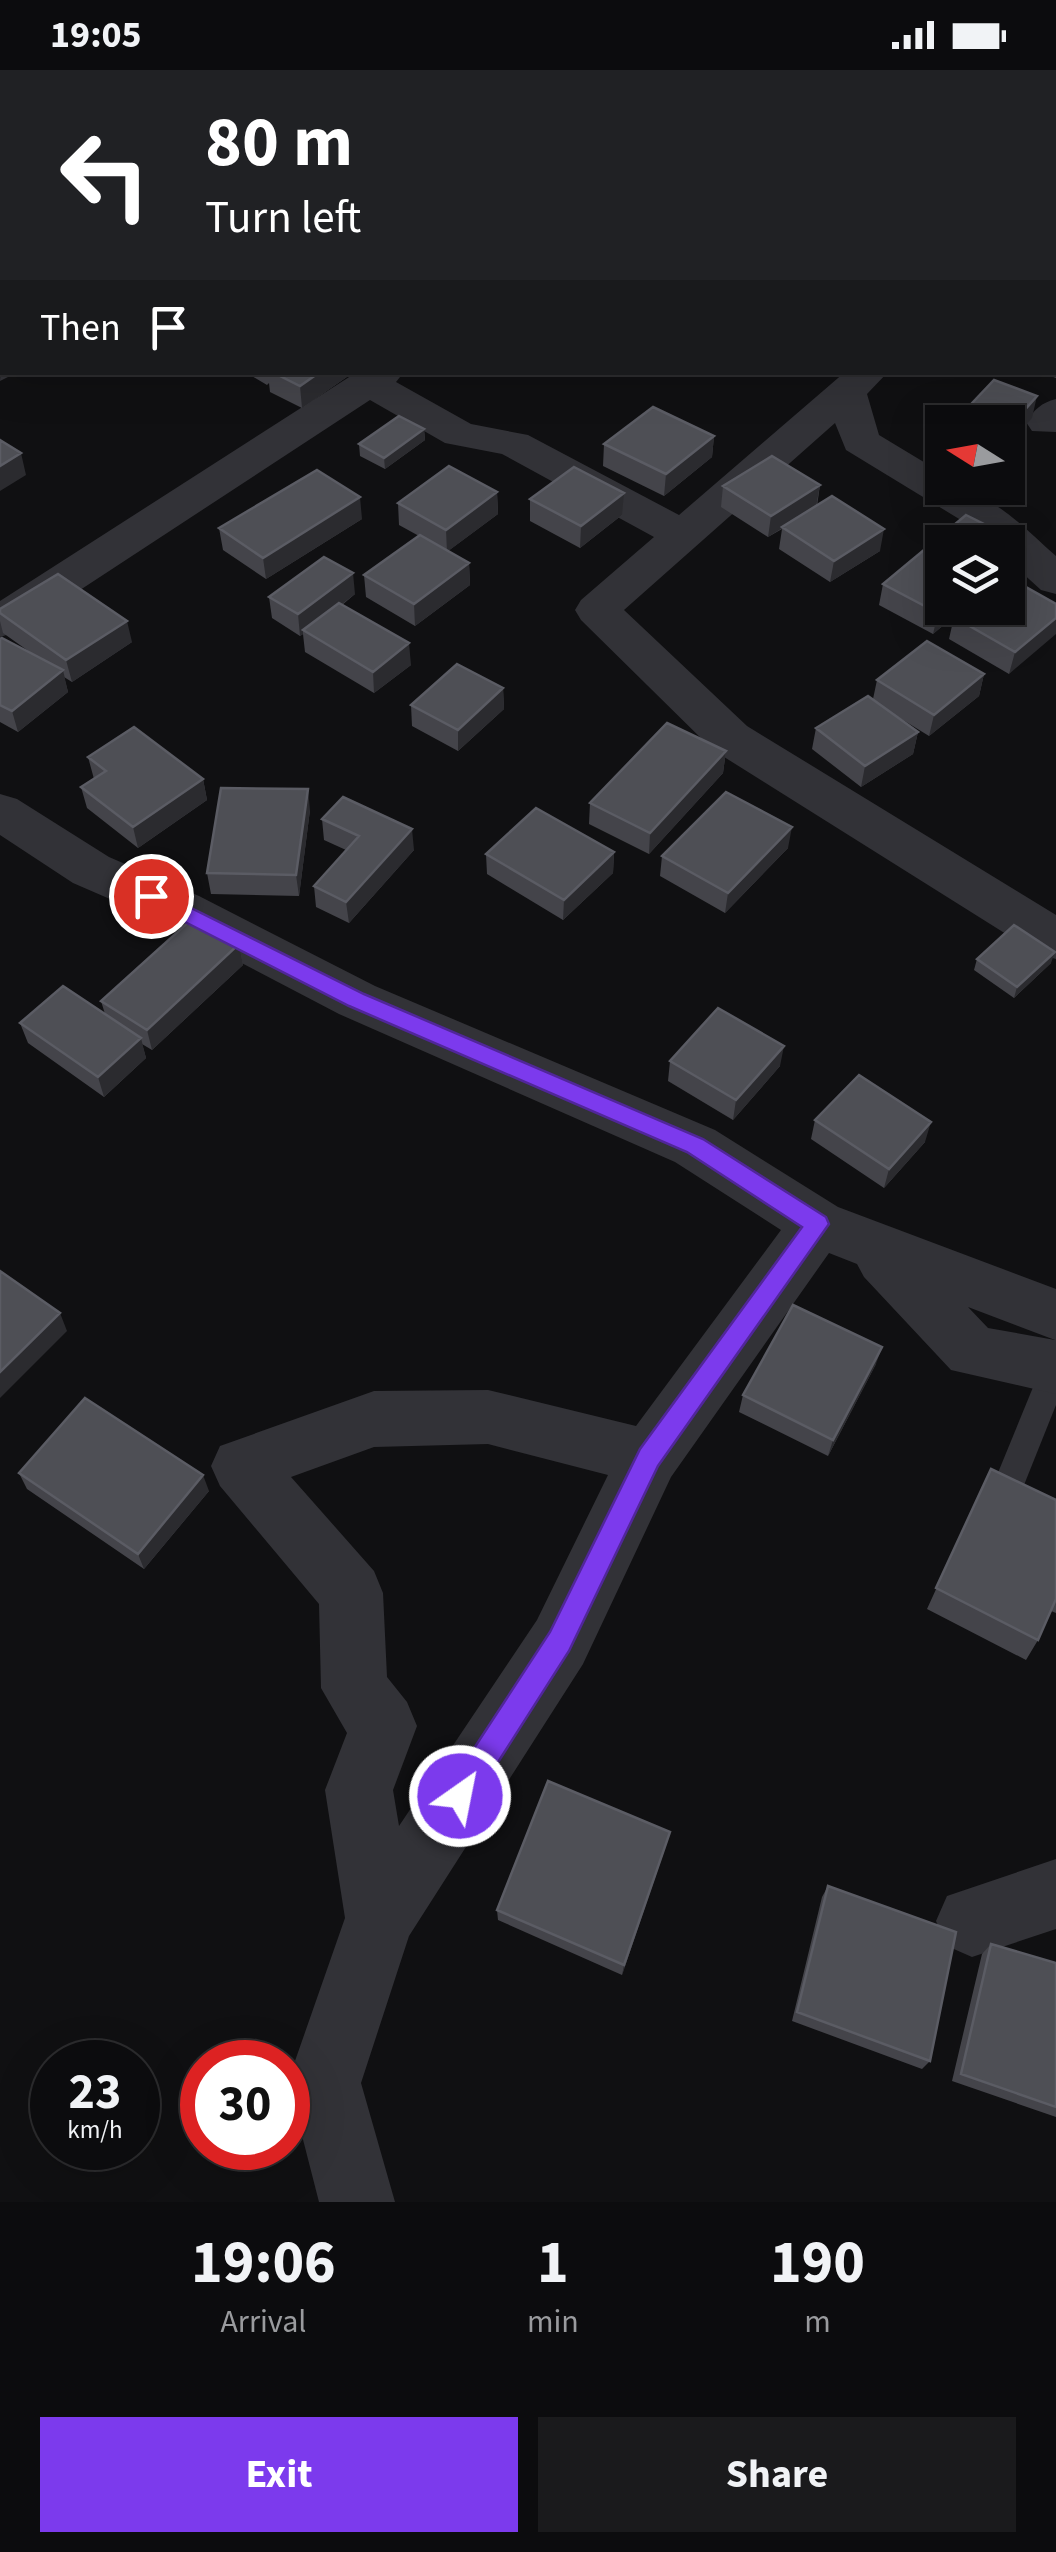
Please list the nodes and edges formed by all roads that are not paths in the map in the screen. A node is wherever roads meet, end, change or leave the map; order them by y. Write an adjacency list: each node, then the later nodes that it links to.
1 (377, 378): 3 (street); 5 (street)
2 (858, 382): 3 (street); 4 (street)
3 (682, 535): 7 (street)
4 (1056, 580)
5 (0, 622)
6 (0, 811): 8 (street)
7 (1056, 940)
8 (844, 1234): 9 (street); 10 (street); 11 (street)
9 (1056, 1314)
10 (1056, 1367): 12 (lane)
11 (649, 1457): 14 (street); 14 (street)
12 (1011, 1480)
13 (1056, 1894): 15 (street)
14 (380, 1918): 16 (street)
15 (972, 1921)
16 (357, 2202)

